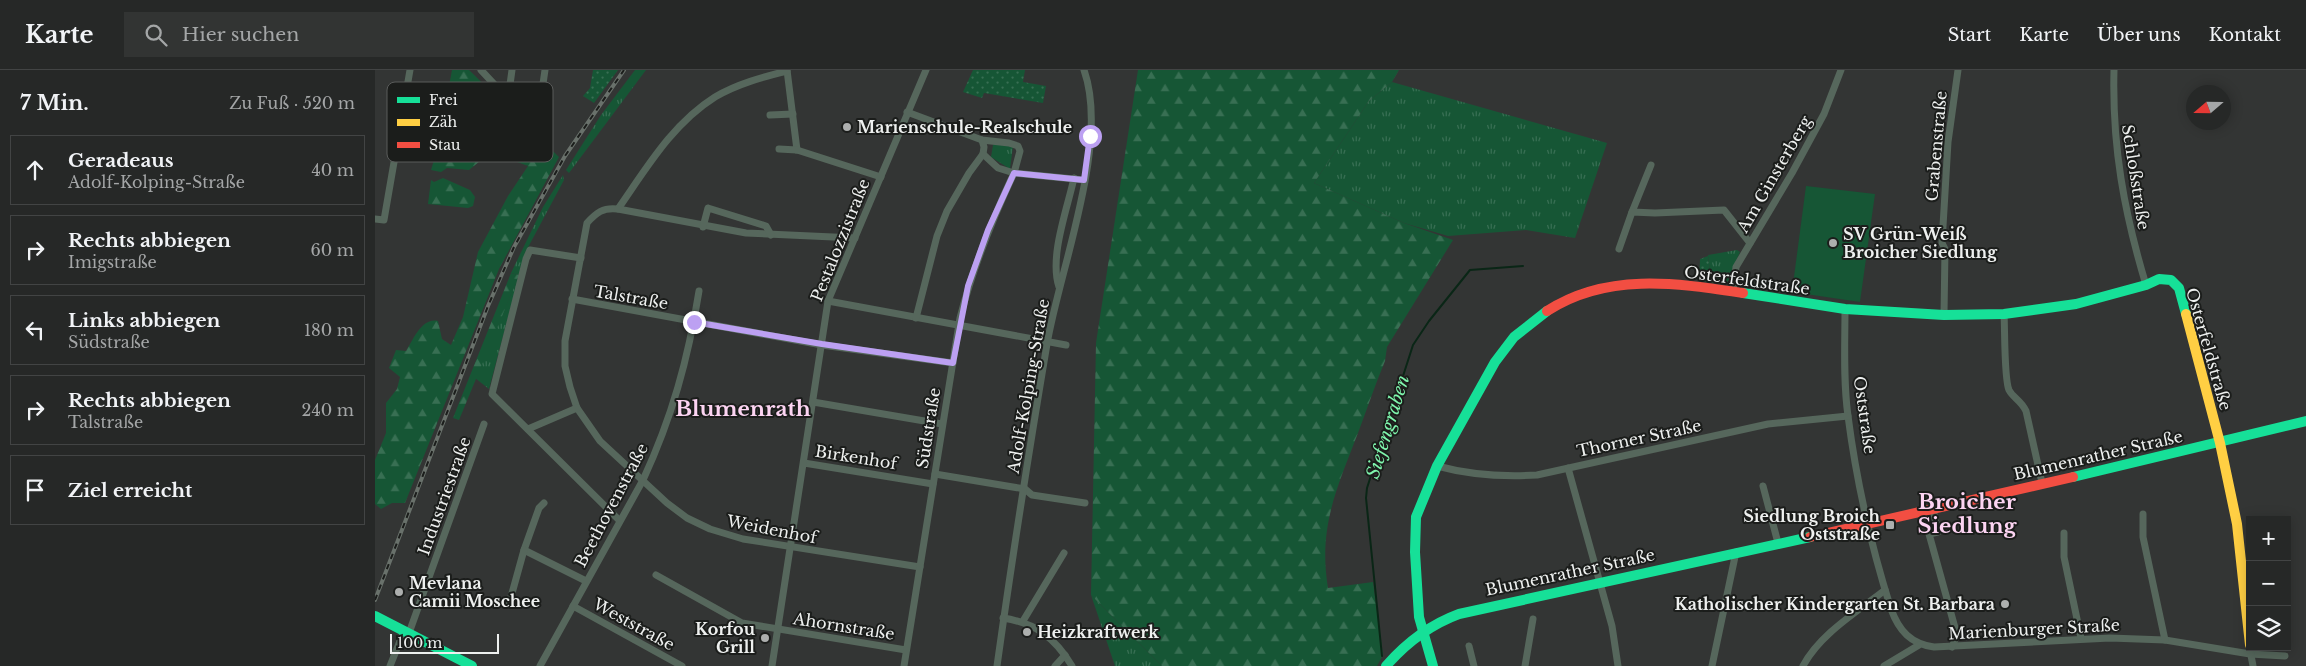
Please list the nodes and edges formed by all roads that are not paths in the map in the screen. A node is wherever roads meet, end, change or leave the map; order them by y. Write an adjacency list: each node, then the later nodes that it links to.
1 (481, 70): 8 (street)
2 (787, 70): 10 (street); 22 (street)
3 (926, 70): 9 (street, Pestalozzistraße)
4 (1084, 70): 21 (street, Adolf-Kolping-Straße)
5 (1841, 70): 28 (street, Am Ginsterberg)
6 (1958, 70): 39 (street, Grabenstraße)
7 (2114, 70): 31 (street, Schloßstraße)
8 (492, 82)
9 (907, 112): 12 (street); 19 (street, Pestalozzistraße)
10 (793, 114): 11 (street); 14 (street)
11 (769, 115)
12 (982, 140): 15 (street); 18 (street, Südstraße)
13 (779, 149): 14 (street)
14 (797, 150): 19 (street)
15 (983, 154): 18 (street); 40 (street)
16 (394, 162): 24 (street)
17 (1651, 165): 23 (street)
18 (1014, 173): 20 (street); 42 (street, Südstraße)
19 (881, 177): 27 (street, Pestalozzistraße)
20 (1074, 178): 21 (street); 32 (street, Adolf-Kolping-Straße)
21 (1084, 180): 32 (street, Adolf-Kolping-Straße)
22 (618, 209): 25 (street); 30 (street, Weidenhof)
23 (1632, 212): 28 (street); 29 (street)
24 (375, 219)
25 (703, 227): 26 (street); 26 (street)
26 (771, 235): 27 (street)
27 (855, 238): 36 (street, Pestalozzistraße)
28 (1749, 243): 34 (street, Am Ginsterberg)
29 (1619, 250)
30 (581, 258): 35 (street, Weidenhof); 53 (street)
31 (2146, 285): 38 (street, Osterfeldstraße); 54 (street, Osterfeldstraße)
32 (1059, 287): 43 (street, Adolf-Kolping-Straße)
33 (699, 291): 41 (street, Beethovenstraße)
34 (1733, 291): 37 (street, Osterfeldstraße); 56 (street, Osterfeldstraße)
35 (572, 300): 41 (street, Talstraße); 48 (street, Weidenhof)
36 (827, 301): 40 (street); 44 (street, Pestalozzistraße)
37 (1845, 309): 39 (street, Osterfeldstraße); 49 (street, Oststraße)
38 (2004, 314): 39 (street, Osterfeldstraße); 60 (street)
39 (1944, 315)
40 (916, 318): 42 (street)
41 (694, 322): 44 (street, Talstraße); 59 (street, Beethovenstraße)
42 (959, 326): 43 (street); 46 (street, Südstraße)
43 (1047, 343): 45 (street); 63 (street, Adolf-Kolping-Straße)
44 (822, 344): 46 (street, Talstraße); 47 (street, Pestalozzistraße)
45 (1066, 345)
46 (953, 363): 52 (street, Südstraße)
47 (813, 402): 52 (street); 55 (street, Pestalozzistraße)
48 (577, 408): 53 (street); 59 (street, Weidenhof)
49 (1848, 416): 57 (street, Thorner Straße); 69 (street, Oststraße)
50 (2306, 421): 54 (street, Blumenrather Straße)
51 (484, 424): 90 (street, Industriestraße)
52 (942, 424): 58 (street, Südstraße)
53 (528, 429): 68 (street)
54 (2220, 443): 60 (street, Blumenrather Straße); 83 (street)
55 (804, 463): 61 (street, Birkenhof); 72 (street, Pestalozzistraße)
56 (1437, 466): 57 (street, Thorner Straße); 89 (street, Osterfeldstraße)
57 (1567, 468): 79 (street)
58 (935, 474): 61 (street, Südstraße); 63 (street, Adolf-Kolping-Straße)
59 (643, 480): 68 (street, Beethovenstraße); 72 (street, Weidenhof)
60 (2043, 483): 66 (street, Blumenrather Straße)
61 (933, 484): 76 (street, Südstraße)
62 (1763, 486): 71 (street)
63 (1025, 489): 64 (street, Adolf-Kolping-Straße); 85 (street, Adolf-Kolping-Straße)
64 (1085, 502)
65 (544, 503): 73 (street)
66 (1933, 509): 69 (street, Blumenrather Straße); 95 (street)
67 (2143, 514): 92 (street)
68 (619, 520): 78 (street, Beethovenstraße)
69 (1869, 523): 71 (street, Blumenrather Straße); 80 (street)
70 (2064, 533): 91 (street)
71 (1779, 542): 74 (street, Blumenrather Straße)
72 (791, 547): 76 (street, Weidenhof); 88 (street, Pestalozzistraße)
73 (524, 550): 78 (street); 81 (street)
74 (1736, 552): 79 (street, Blumenrather Straße); 116 (street)
75 (1064, 554): 87 (street)
76 (920, 567): 97 (street, Südstraße)
77 (656, 575): 88 (street, Ahornstraße)
78 (586, 581): 82 (street, Beethovenstraße)
79 (1599, 581): 89 (street, Blumenrather Straße); 115 (street)
80 (1885, 590): 93 (street); 117 (street)
81 (509, 604)
82 (573, 606): 104 (street, Beethovenstraße); 105 (street, Weststraße)
83 (2246, 606)
84 (375, 616): 90 (street)
85 (1003, 618): 87 (street); 108 (street, Adolf-Kolping-Straße)
86 (1533, 619): 114 (street)
87 (1023, 622): 100 (street)
88 (777, 629): 97 (street, Ahornstraße); 106 (street, Pestalozzistraße)
89 (1422, 630): 111 (street, Blumenrather Straße); 112 (street, Osterfeldstraße)
90 (406, 632): 102 (street, Industriestraße); 103 (street)
91 (2081, 638): 92 (street, Marienburger Straße); 95 (street, Marienburger Straße)
92 (2165, 640): 96 (street, Marienburger Straße)
93 (1919, 645): 95 (street, Marienburger Straße); 118 (street)
94 (1469, 646): 113 (street)
95 (1952, 647)
96 (2246, 649)
97 (906, 650): 107 (street, Südstraße)
98 (2250, 651): 119 (street)
99 (2260, 651): 101 (street, Marienburger Straße)
100 (1065, 655): 109 (street); 110 (street)
101 (2285, 656)
102 (390, 666)
103 (472, 666)
104 (539, 666)
105 (682, 666)
106 (771, 666)
107 (904, 666)
108 (997, 666)
109 (1055, 666)
110 (1072, 666)
111 (1386, 666)
112 (1433, 666)
113 (1474, 666)
114 (1525, 666)
115 (1618, 666)
116 (1712, 666)
117 (1803, 666)
118 (1884, 666)
119 (2253, 666)

